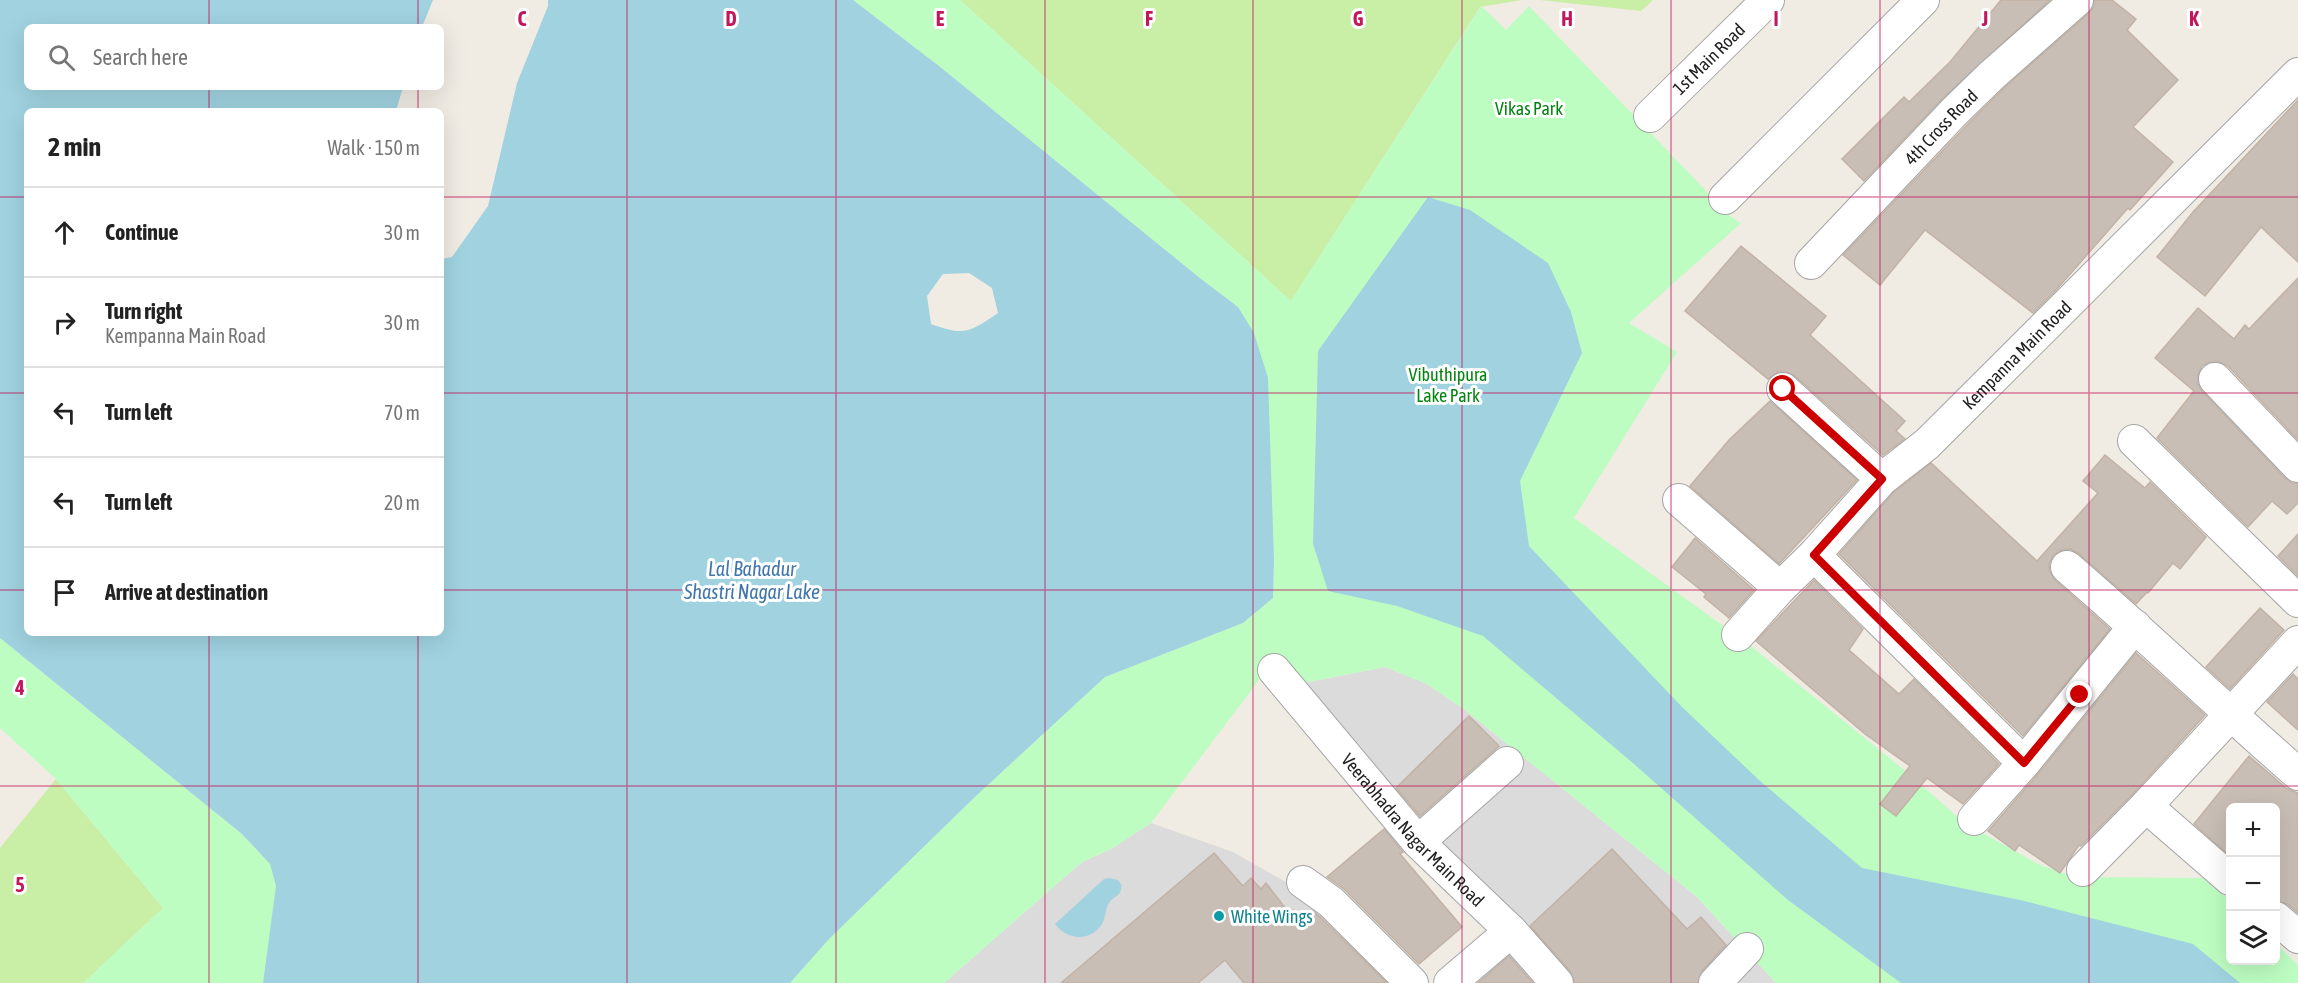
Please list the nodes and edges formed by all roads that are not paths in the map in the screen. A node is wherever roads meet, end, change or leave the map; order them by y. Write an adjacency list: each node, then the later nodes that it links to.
1 (1768, 0): 5 (street, 1st Main Road)
2 (1923, 0): 6 (street)
3 (2077, 0): 7 (street, 4th Cross Road)
4 (2298, 74): 12 (street, Kempanna Main Road)
5 (1650, 116)
6 (1725, 198)
7 (1811, 263)
8 (2215, 378): 11 (street)
9 (1783, 389): 12 (street)
10 (2134, 441): 17 (street)
11 (2298, 466)
12 (1882, 479): 14 (street, Kempanna Main Road)
13 (1679, 500): 16 (street)
14 (1814, 555): 16 (street, Kempanna Main Road); 24 (street)
15 (2067, 567): 18 (street)
16 (1780, 588): 19 (street, Kempanna Main Road)
17 (2298, 601)
18 (2135, 626): 22 (street); 24 (street)
19 (1738, 635)
20 (2298, 642): 22 (street)
21 (1274, 670): 28 (street, Veerabhadra Nagar Main Road)
22 (2230, 715): 25 (street); 26 (street)
23 (1507, 763): 28 (street)
24 (2024, 763): 27 (street)
25 (2298, 774)
26 (2146, 806): 29 (street); 30 (street)
27 (1974, 819)
28 (1418, 842): 33 (street, Veerabhadra Nagar Main Road)
29 (2083, 870)
30 (2226, 876)
31 (1303, 882): 36 (street)
32 (2280, 921): 34 (street)
33 (1511, 931): 37 (street); 38 (street, Veerabhadra Nagar Main Road)
34 (2298, 937)
35 (1748, 949): 39 (street)
36 (1412, 983)
37 (1450, 983)
38 (1556, 983)
39 (1715, 983)

